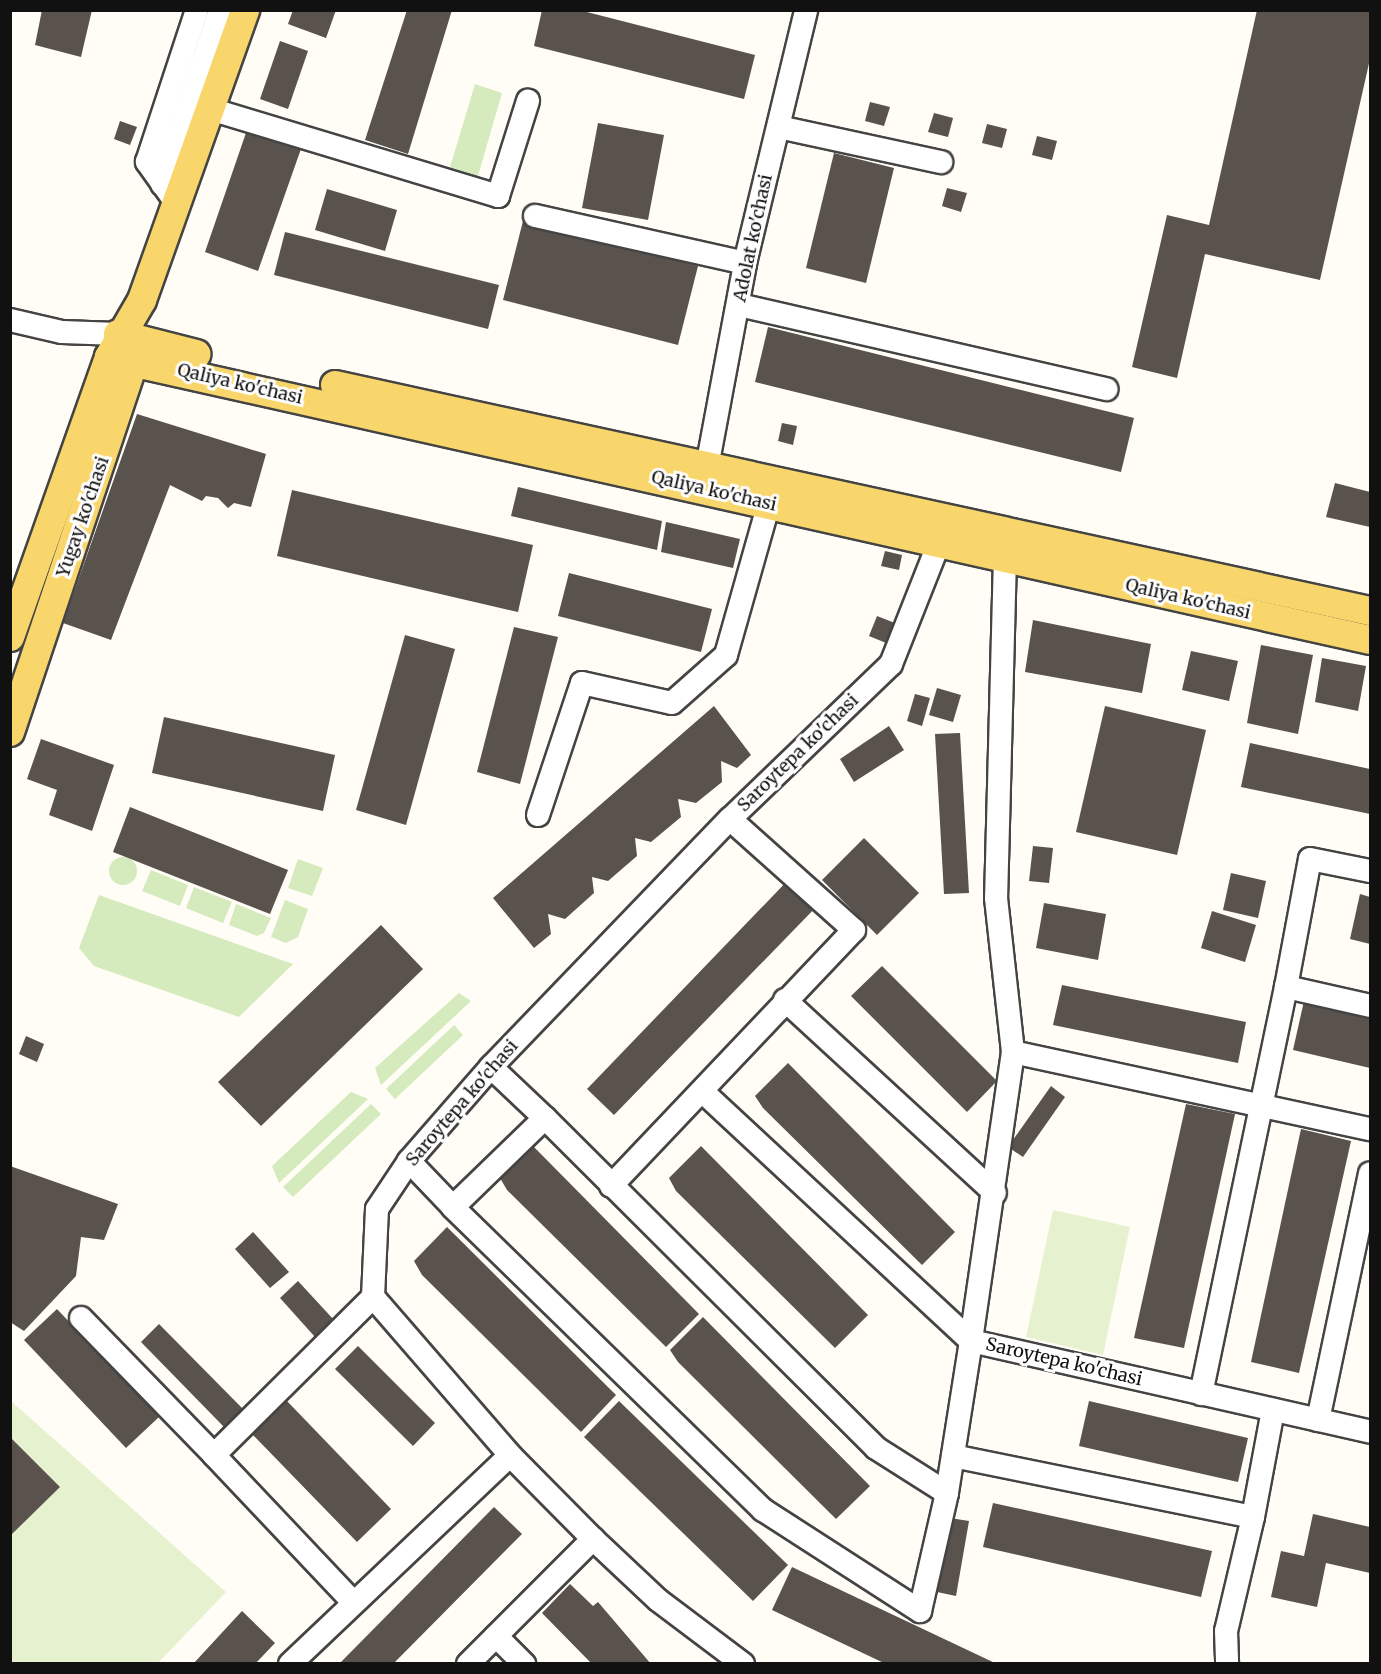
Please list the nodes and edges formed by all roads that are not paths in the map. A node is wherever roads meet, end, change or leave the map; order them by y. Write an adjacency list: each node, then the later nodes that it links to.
1 (197, 10): 9 (street)
2 (220, 10): 9 (street)
3 (245, 10): 6 (main road, Yugay ko'chasi)
4 (806, 10): 7 (street, Adolat ko'chasi)
5 (528, 101): 6 (street)
6 (210, 109): 9 (main road, Yugay ko'chasi)
7 (779, 127): 8 (street); 11 (street, Adolat ko'chasi)
8 (941, 162)
9 (170, 194): 14 (main road, Yugay ko'chasi)
10 (535, 216): 11 (street)
11 (745, 263): 12 (street, Adolat ko'chasi)
12 (739, 305): 15 (street); 16 (street, Adolat ko'chasi)
13 (10, 320): 14 (street, Qaliya ko'chasi)
14 (125, 348): 16 (main road, Qaliya ko'chasi); 17 (main road, Qaliya ko'chasi); 21 (main road, Yugay ko'chasi); 23 (main road, Yugay ko'chasi)
15 (1107, 389)
16 (707, 467): 18 (main road, Qaliya ko'chasi)
17 (769, 503): 18 (main road, Qaliya ko'chasi); 24 (street)
18 (944, 529): 19 (main road, Qaliya ko'chasi); 20 (main road, Qaliya ko'chasi); 25 (street, Saroytepa ko'chasi)
19 (1005, 557): 22 (main road, Qaliya ko'chasi); 30 (street, Saroytepa ko'chasi)
20 (1371, 611)
21 (10, 637)
22 (1371, 640)
23 (10, 732)
24 (538, 815)
25 (730, 819): 28 (street); 31 (street, Saroytepa ko'chasi)
26 (1371, 871): 27 (street)
27 (1286, 987): 29 (street); 33 (street)
28 (785, 1000): 32 (street); 39 (street)
29 (1371, 1006)
30 (1013, 1052): 33 (street); 39 (street, Saroytepa ko'chasi)
31 (491, 1067): 34 (street); 36 (street, Saroytepa ko'chasi)
32 (703, 1092): 38 (street); 43 (street)
33 (1263, 1107): 35 (street); 44 (street)
34 (545, 1118): 38 (street); 40 (street)
35 (1371, 1129)
36 (409, 1161): 40 (street); 41 (street, Saroytepa ko'chasi)
37 (1371, 1173): 46 (street)
38 (611, 1186): 51 (street)
39 (995, 1192): 43 (street, Saroytepa ko'chasi)
40 (453, 1207): 51 (street)
41 (373, 1297): 48 (street); 49 (street)
42 (81, 1318): 48 (street)
43 (972, 1341): 44 (street, Saroytepa ko'chasi); 50 (street)
44 (1200, 1394): 45 (street, Saroytepa ko'chasi)
45 (1273, 1410): 46 (street, Saroytepa ko'chasi); 52 (street)
46 (1318, 1420): 47 (street, Saroytepa ko'chasi)
47 (1371, 1432)
48 (213, 1455): 54 (street)
49 (510, 1455): 53 (street); 54 (street)
50 (952, 1456): 51 (street); 52 (street)
51 (947, 1493)
52 (1253, 1517): 60 (street)
53 (593, 1539): 55 (street); 59 (street)
54 (353, 1602): 56 (street)
55 (496, 1636): 57 (street); 58 (street)
56 (290, 1664)
57 (468, 1664)
58 (524, 1664)
59 (742, 1664)
60 (1227, 1664)

